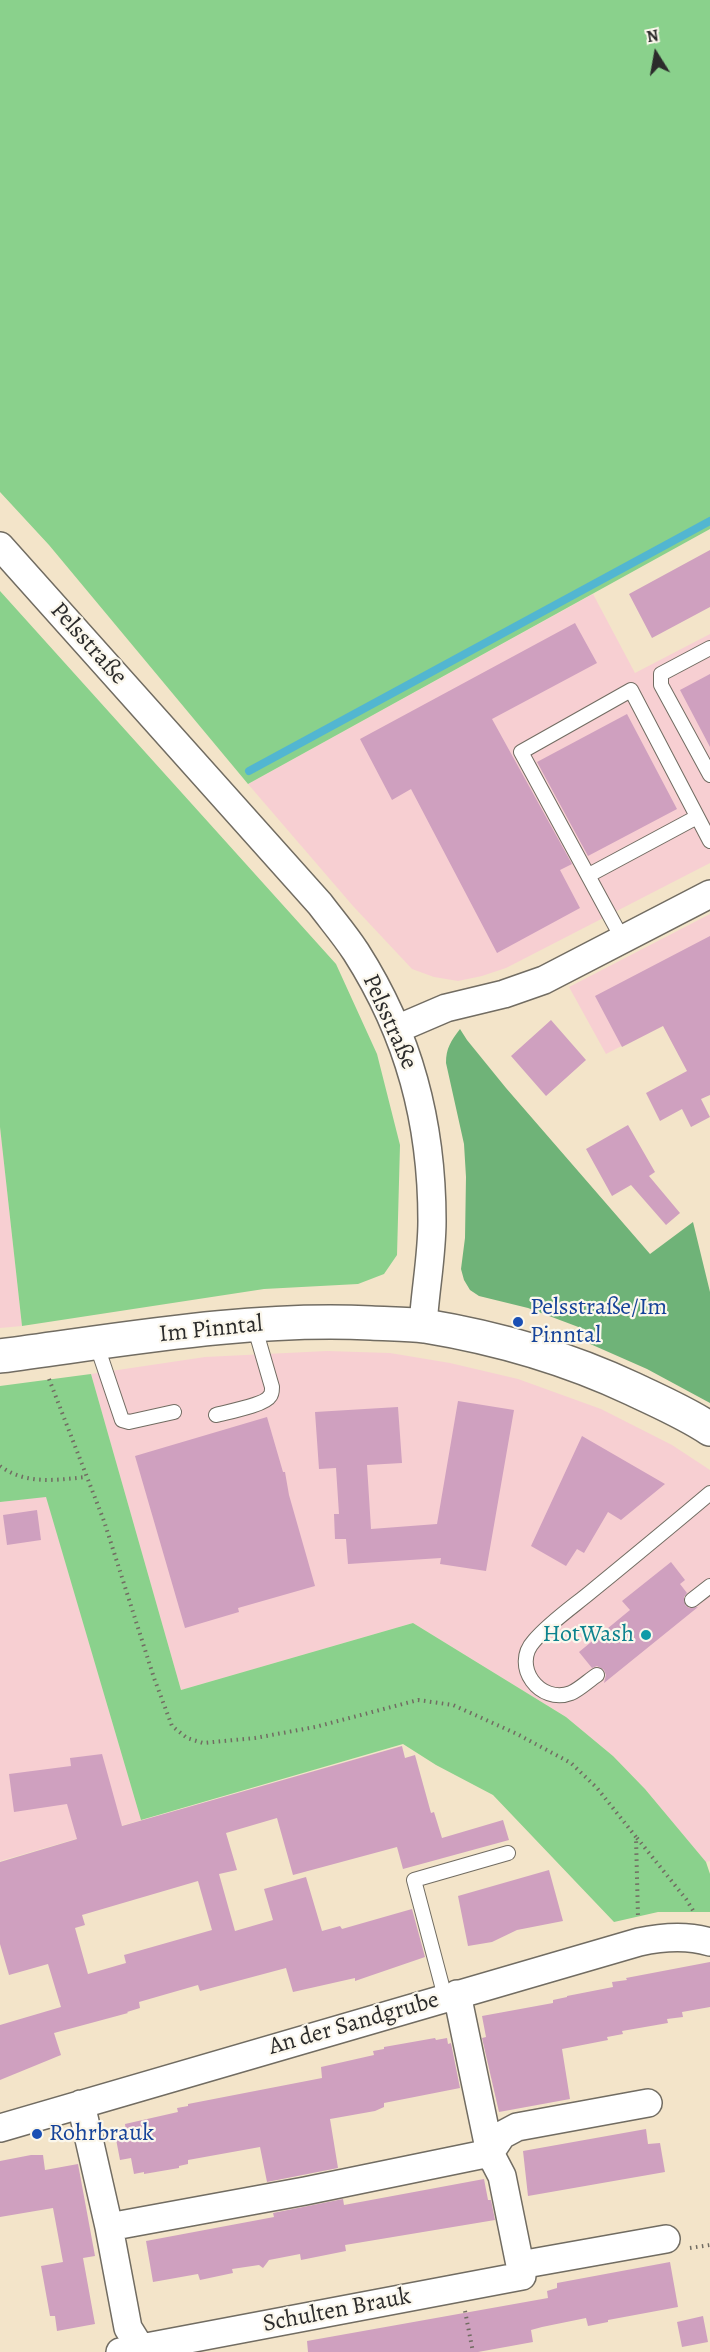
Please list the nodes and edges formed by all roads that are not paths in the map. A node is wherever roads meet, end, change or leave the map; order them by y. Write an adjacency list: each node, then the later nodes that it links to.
1 (0, 546): 9 (street, Pelsstraße)
2 (710, 648): 3 (lane)
3 (710, 775)
4 (697, 817): 5 (lane); 6 (lane); 6 (lane)
5 (710, 841)
6 (589, 875): 8 (lane)
7 (710, 894): 8 (street)
8 (623, 940): 9 (street)
9 (397, 1029): 11 (street, Pelsstraße)
10 (254, 1325): 11 (main road, Im Pinntal); 12 (main road, Im Pinntal); 15 (lane)
11 (423, 1326): 16 (main road)
12 (96, 1343): 13 (main road, Im Pinntal); 14 (lane)
13 (0, 1356)
14 (174, 1412)
15 (216, 1415)
16 (710, 1429)
17 (710, 1493): 20 (lane)
18 (710, 1586): 19 (lane)
19 (692, 1600)
20 (597, 1674)
21 (508, 1853): 23 (lane)
22 (704, 1940): 23 (street, An der Sandgrube)
23 (451, 1995): 25 (street, An der Sandgrube); 27 (street)
24 (648, 2103): 27 (street)
25 (81, 2104): 26 (street, An der Sandgrube); 28 (street)
26 (0, 2128)
27 (490, 2153): 28 (street); 30 (street)
28 (109, 2227): 31 (street)
29 (666, 2239): 30 (street)
30 (520, 2265): 31 (street, Schulten Brauk)
31 (135, 2351)

